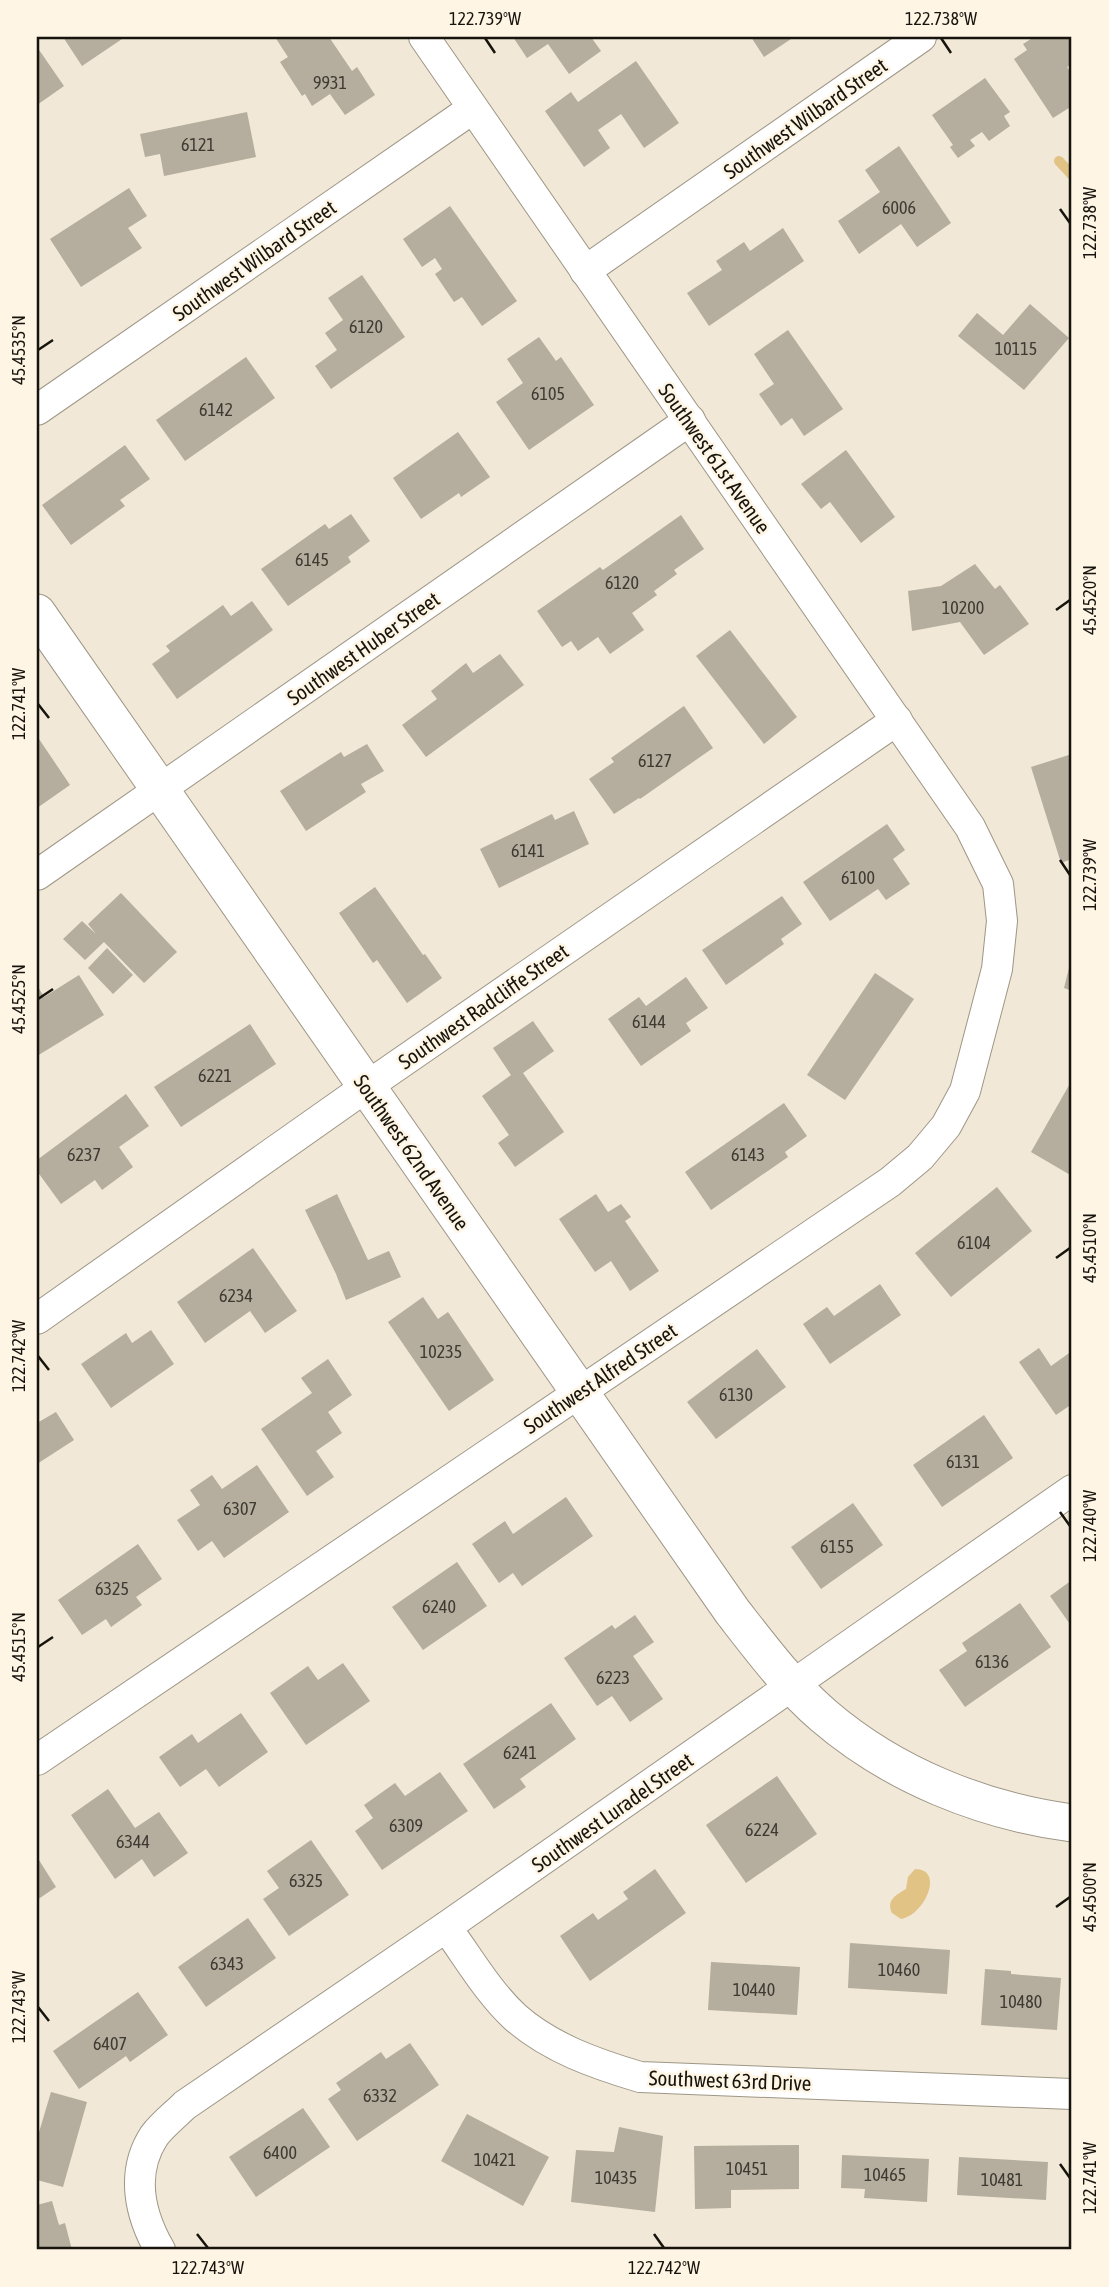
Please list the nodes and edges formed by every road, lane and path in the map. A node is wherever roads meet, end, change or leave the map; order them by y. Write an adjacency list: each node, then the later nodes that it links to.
1 (424, 37): 3 (street, Southwest 61st Avenue)
2 (916, 38): 4 (street, Southwest Wilbard Street)
3 (472, 109): 4 (street, Southwest 61st Avenue); 5 (street, Southwest Wilbard Street)
4 (585, 271): 6 (street, Southwest 61st Avenue)
5 (37, 410)
6 (690, 420): 8 (street, Southwest 61st Avenue); 9 (street, Southwest Huber Street)
7 (37, 613): 9 (street, Southwest 62nd Avenue)
8 (897, 720): 11 (street, Southwest 61st Avenue); 12 (street, Southwest Radcliffe Street)
9 (160, 789): 10 (street, Southwest Huber Street); 12 (street, Southwest 62nd Avenue)
10 (37, 875)
11 (999, 884): 14 (street, Southwest Alfred Street)
12 (366, 1087): 13 (street, Southwest Radcliffe Street); 14 (street, Southwest 62nd Avenue)
13 (37, 1319)
14 (579, 1391): 16 (street, Southwest 62nd Avenue); 17 (street, Southwest Alfred Street)
15 (1072, 1490): 16 (street, Southwest Luradel Street)
16 (793, 1686): 18 (street, Southwest 62nd Avenue); 19 (street, Southwest Luradel Street)
17 (37, 1760)
18 (1072, 1823)
19 (446, 1927): 20 (street, Southwest 63rd Drive); 21 (street, Southwest Luradel Street)
20 (1072, 2094)
21 (160, 2250)

